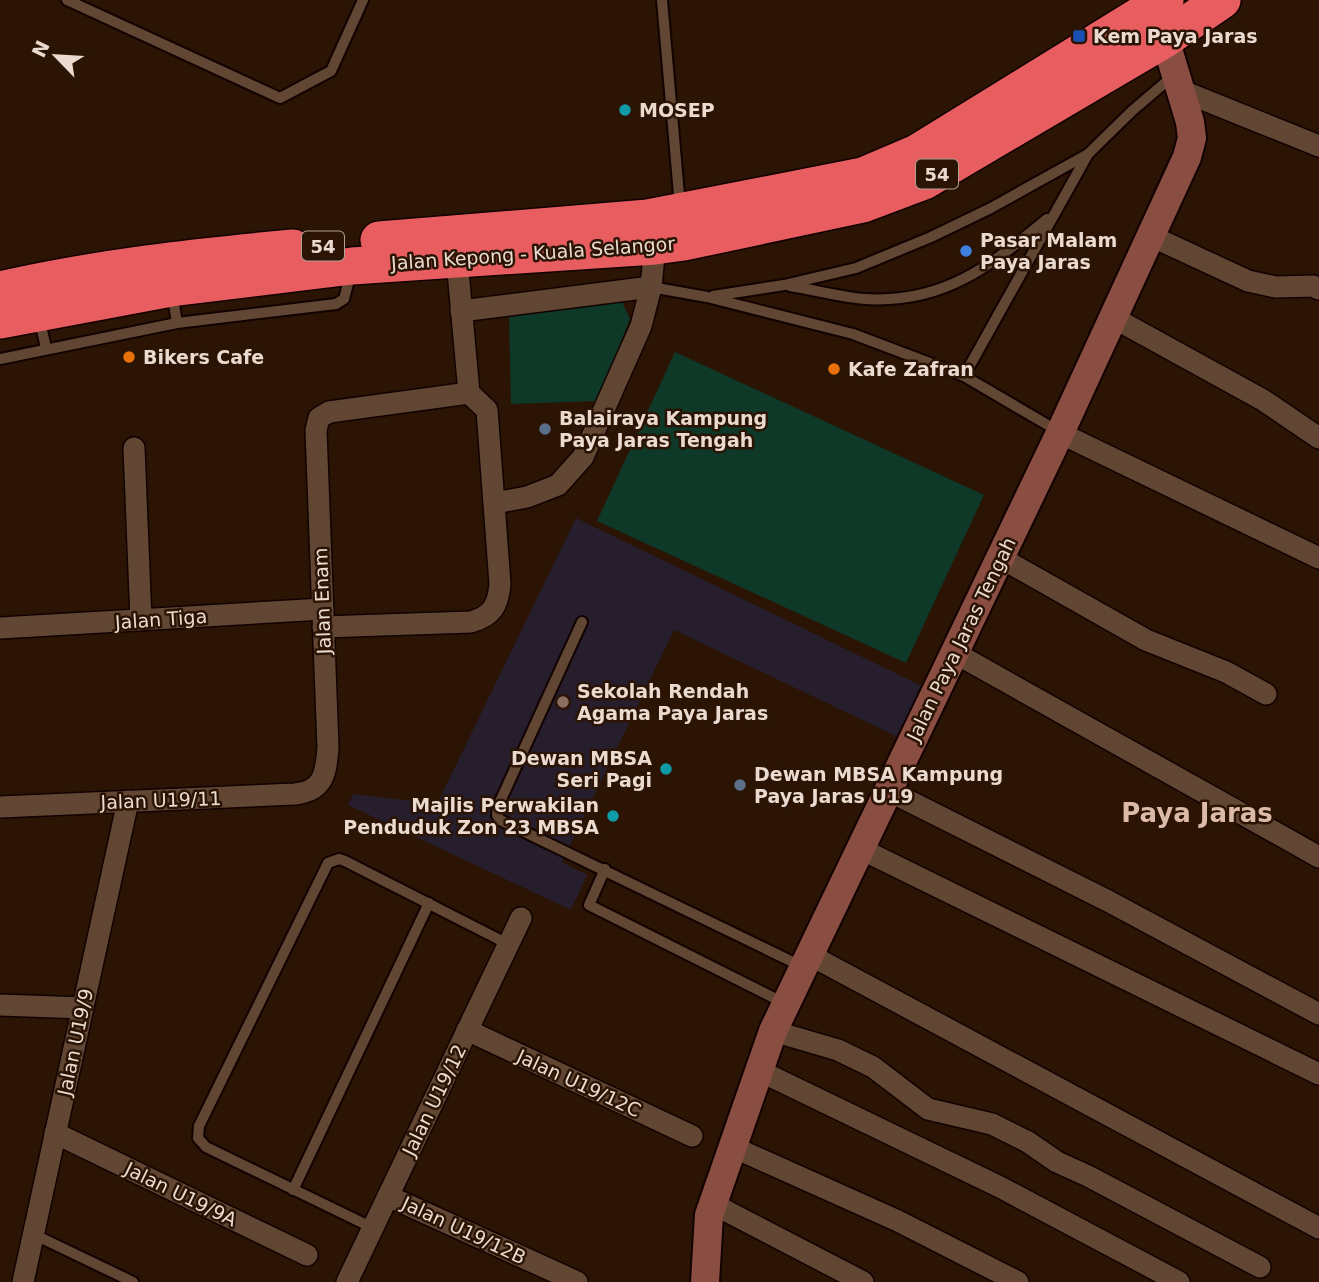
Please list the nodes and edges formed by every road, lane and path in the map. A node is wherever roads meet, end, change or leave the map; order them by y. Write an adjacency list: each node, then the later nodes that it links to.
1 (67, 0): 2 (lane)
2 (363, 0)
3 (662, 0): 11 (lane)
4 (1166, 0): 11 (highway, Jalan Kepong - Kuala Selangor / 54)
5 (1222, 0): 6 (highway, Jalan Kepong - Kuala Selangor / 54)
6 (1165, 39): 7 (street, Jalan Paya Jaras Tengah); 11 (highway, Jalan Kepong - Kuala Selangor / 54)
7 (1178, 82): 8 (street); 9 (lane); 12 (street, Jalan Paya Jaras Tengah)
8 (1319, 146)
9 (1088, 154): 10 (lane); 15 (lane)
10 (1052, 215): 15 (lane); 28 (lane)
11 (677, 231): 13 (highway, Jalan Kepong - Kuala Selangor / 54); 16 (street); 19 (highway, Jalan Kepong - Kuala Selangor / 54)
12 (1151, 236): 18 (street); 23 (street, Jalan Paya Jaras Tengah)
13 (457, 260): 14 (highway, Jalan Kepong - Kuala Selangor / 54); 21 (street)
14 (352, 266): 17 (highway, Jalan Kepong - Kuala Selangor / 54); 25 (lane)
15 (784, 285): 20 (lane)
16 (651, 286): 20 (lane); 21 (street); 33 (street)
17 (171, 288): 22 (highway, Jalan Kepong - Kuala Selangor / 54); 25 (lane)
18 (1319, 289)
19 (0, 290)
20 (707, 297): 28 (lane)
21 (461, 311): 29 (street)
22 (38, 312): 24 (highway, Jalan Kepong - Kuala Selangor / 54); 26 (lane)
23 (1114, 318): 30 (street, Jalan Paya Jaras Tengah); 31 (street)
24 (0, 320)
25 (177, 323): 26 (lane)
26 (46, 348): 27 (lane)
27 (0, 359)
28 (964, 376): 30 (lane)
29 (469, 393): 33 (street); 36 (street, Jalan Enam)
30 (1060, 432): 34 (street, Jalan Paya Jaras Tengah); 35 (street)
31 (1319, 438)
32 (134, 448): 37 (street)
33 (495, 503): 36 (street, Jalan Tiga)
34 (1000, 558): 40 (street, Jalan Paya Jaras Tengah); 41 (street)
35 (1319, 558)
36 (323, 618): 37 (street, Jalan Tiga); 42 (street, Jalan Enam)
37 (141, 620): 39 (street, Jalan Tiga)
38 (582, 622): 48 (lane)
39 (0, 628)
40 (955, 653): 43 (street, Jalan Paya Jaras Tengah); 47 (street)
41 (1266, 694)
42 (320, 784): 44 (street, Jalan U19/11)
43 (889, 790): 46 (street, Jalan Paya Jaras Tengah); 56 (street)
44 (128, 801): 45 (street, Jalan U19/11); 55 (street, Jalan U19/9)
45 (0, 807)
46 (861, 849): 52 (street, Jalan Paya Jaras Tengah); 60 (street)
47 (1319, 856)
48 (605, 869): 52 (lane); 53 (lane)
49 (429, 903): 51 (lane); 64 (lane); 64 (lane)
50 (521, 918): 51 (street, Jalan U19/12)
51 (508, 944): 57 (street, Jalan U19/12)
52 (807, 961): 53 (street, Jalan Paya Jaras Tengah); 68 (street)
53 (786, 1004): 58 (street, Jalan Paya Jaras Tengah)
54 (0, 1005): 55 (street)
55 (83, 1008): 61 (street, Jalan U19/9)
56 (1319, 1014)
57 (467, 1030): 62 (street, Jalan U19/12C); 65 (street, Jalan U19/12)
58 (773, 1031): 59 (street, Jalan Paya Jaras Tengah); 71 (street)
59 (760, 1071): 63 (street, Jalan Paya Jaras Tengah); 79 (street)
60 (1319, 1074)
61 (55, 1133): 69 (street, Jalan U19/9); 70 (street, Jalan U19/9A)
62 (692, 1136)
63 (733, 1147): 66 (street, Jalan Paya Jaras Tengah); 78 (street)
64 (293, 1190): 67 (lane)
65 (388, 1196): 67 (street, Jalan U19/12); 75 (street, Jalan U19/12B)
66 (713, 1204): 76 (street, Jalan Paya Jaras Tengah); 77 (street)
67 (373, 1228): 74 (street, Jalan U19/12)
68 (1319, 1228)
69 (33, 1234): 72 (street, Jalan U19/9); 73 (lane)
70 (307, 1255)
71 (1260, 1267)
72 (23, 1282)
73 (133, 1282)
74 (347, 1282)
75 (577, 1282)
76 (705, 1282)
77 (863, 1282)
78 (1018, 1282)
79 (1179, 1282)

